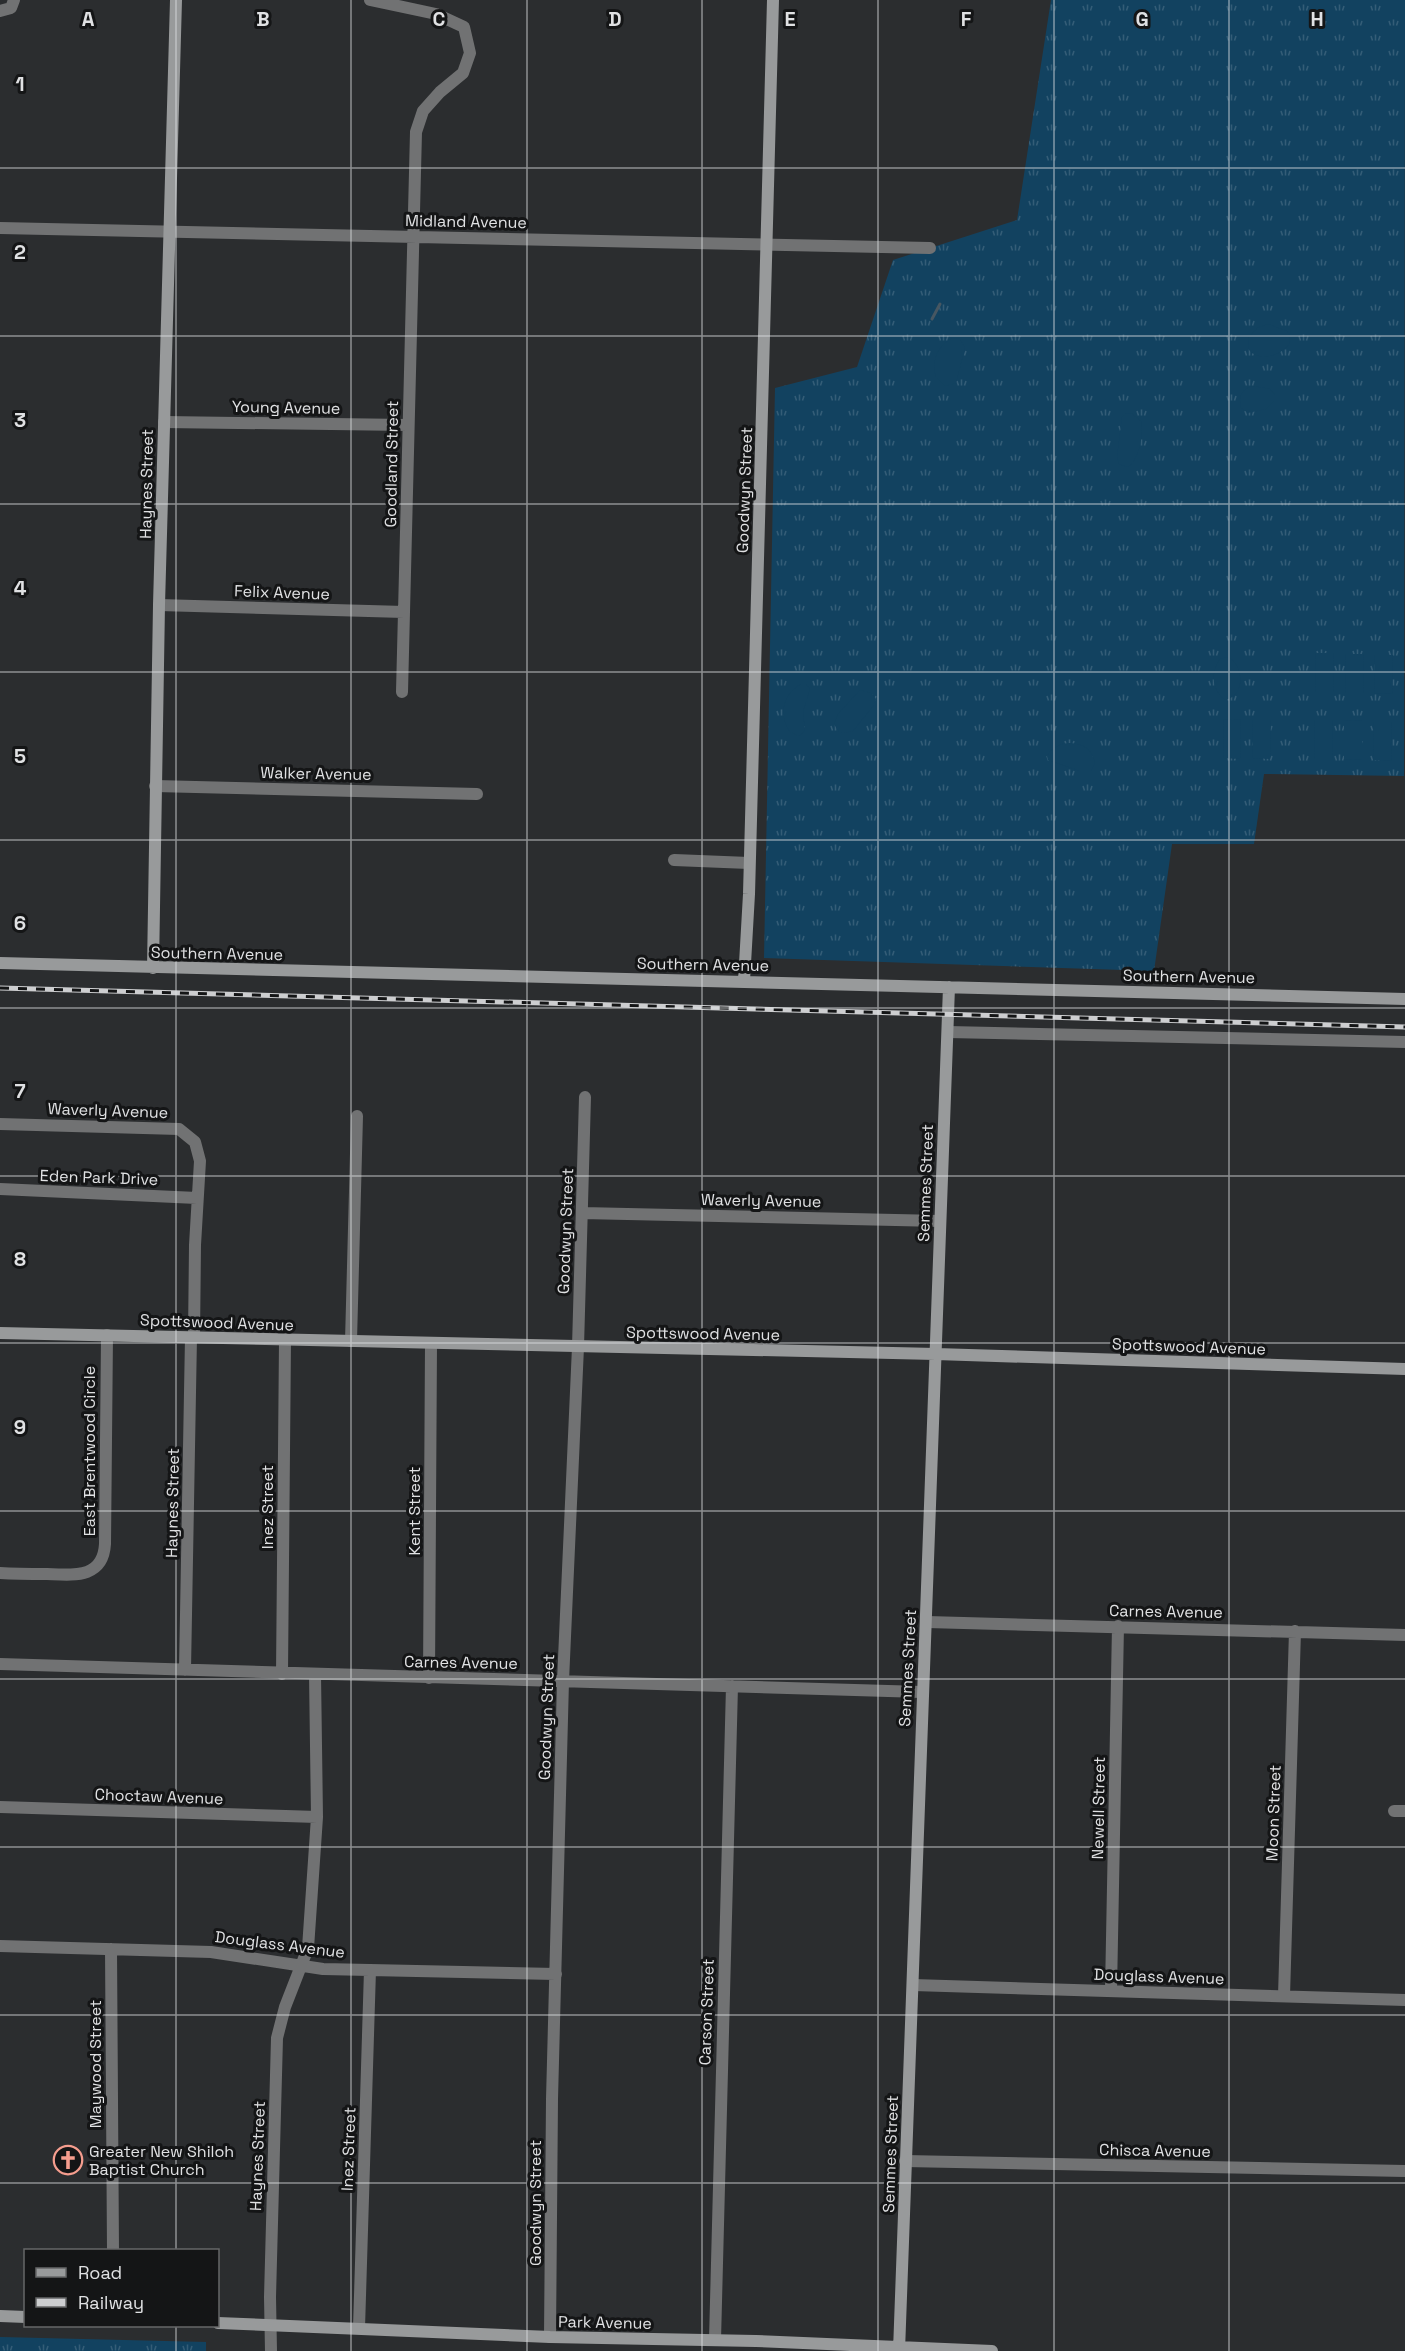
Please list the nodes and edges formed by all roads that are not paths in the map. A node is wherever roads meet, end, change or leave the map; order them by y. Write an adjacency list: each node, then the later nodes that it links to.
1 (14, 0): 5 (street)
2 (176, 0): 7 (main road, Haynes Street)
3 (370, 0): 8 (street, Goodland Street)
4 (773, 0): 9 (main road, Goodwyn Street)
5 (0, 11)
6 (0, 228): 7 (street, Midland Avenue)
7 (169, 231): 8 (street, Midland Avenue); 11 (main road, Haynes Street)
8 (412, 236): 9 (street, Midland Avenue); 12 (street, Goodland Street)
9 (767, 246): 10 (street, Midland Avenue); 19 (main road, Goodwyn Street)
10 (930, 248)
11 (164, 422): 12 (street, Young Avenue); 13 (main road, Haynes Street)
12 (408, 425): 14 (street, Goodland Street)
13 (159, 605): 14 (street, Felix Avenue); 16 (main road, Haynes Street)
14 (404, 612): 15 (street, Goodland Street)
15 (402, 692)
16 (155, 786): 17 (street, Walker Avenue); 21 (main road, Haynes Street)
17 (477, 794)
18 (674, 860): 19 (street)
19 (749, 863): 22 (main road, Goodwyn Street)
20 (0, 963): 21 (main road, Southern Avenue)
21 (153, 968): 22 (main road, Southern Avenue)
22 (744, 981): 23 (main road, Southern Avenue)
23 (949, 987): 24 (main road, Southern Avenue); 25 (main road, Semmes Street)
24 (1405, 999)
25 (948, 1032): 26 (street); 34 (main road, Semmes Street)
26 (1405, 1042)
27 (585, 1097): 33 (street, Goodwyn Street)
28 (357, 1116): 39 (street)
29 (0, 1124): 30 (street, Waverly Avenue)
30 (179, 1129): 32 (street, Haynes Street)
31 (0, 1190): 32 (street, Eden Park Drive)
32 (197, 1198): 37 (street, Haynes Street)
33 (582, 1213): 34 (street, Waverly Avenue); 41 (street, Goodwyn Street)
34 (940, 1221): 42 (main road, Semmes Street)
35 (0, 1333): 36 (main road, Spottswood Avenue)
36 (107, 1335): 37 (main road, Spottswood Avenue); 44 (street, East Brentwood Circle)
37 (192, 1337): 38 (main road, Spottswood Avenue); 50 (street, Haynes Street)
38 (285, 1340): 39 (main road, Spottswood Avenue); 51 (street, Inez Street)
39 (351, 1341): 40 (main road, Spottswood Avenue)
40 (431, 1344): 41 (main road, Spottswood Avenue); 53 (street, Kent Street)
41 (578, 1347): 42 (main road, Spottswood Avenue); 54 (street, Goodwyn Street)
42 (936, 1354): 43 (main road, Spottswood Avenue); 45 (main road, Semmes Street)
43 (1405, 1369)
44 (0, 1573)
45 (927, 1622): 46 (street, Carnes Avenue); 56 (main road, Semmes Street)
46 (1118, 1626): 47 (street, Carnes Avenue); 65 (street, Newell Street)
47 (1295, 1631): 48 (street, Carnes Avenue); 66 (street, Moon Street)
48 (1405, 1635)
49 (0, 1664): 50 (street, Carnes Avenue)
50 (186, 1670): 51 (street, Carnes Avenue)
51 (282, 1674): 52 (street, Carnes Avenue)
52 (315, 1674): 53 (street, Carnes Avenue); 58 (street)
53 (429, 1678): 54 (street, Carnes Avenue)
54 (563, 1681): 55 (street, Carnes Avenue); 63 (street, Goodwyn Street)
55 (732, 1686): 56 (street, Carnes Avenue); 77 (street, Carson Street)
56 (922, 1692): 64 (main road, Semmes Street)
57 (0, 1807): 58 (street, Choctaw Avenue)
58 (317, 1817): 61 (street)
59 (0, 1946): 60 (street, Douglass Avenue)
60 (111, 1949): 61 (street, Douglass Avenue); 70 (street, Maywood Street)
61 (302, 1967): 62 (street, Douglass Avenue); 74 (street, Haynes Street)
62 (370, 1970): 63 (street, Douglass Avenue); 75 (street, Inez Street)
63 (556, 1974): 76 (street, Goodwyn Street)
64 (913, 1985): 65 (street, Douglass Avenue); 68 (main road, Semmes Street)
65 (1111, 1991): 66 (street, Douglass Avenue)
66 (1284, 1996): 67 (street, Douglass Avenue)
67 (1405, 2000)
68 (905, 2161): 69 (street, Chisca Avenue); 78 (main road, Semmes Street)
69 (1405, 2171)
70 (113, 2249)
71 (0, 2316): 72 (main road)
72 (24, 2317)
73 (219, 2323): 74 (main road, Park Avenue)
74 (272, 2325): 75 (main road, Park Avenue); 79 (street, Haynes Street)
75 (359, 2328): 76 (main road, Park Avenue)
76 (550, 2337): 77 (main road, Park Avenue)
77 (715, 2340): 78 (main road, Park Avenue)
78 (899, 2349): 80 (main road, Park Avenue)
79 (271, 2351)
80 (992, 2351)

